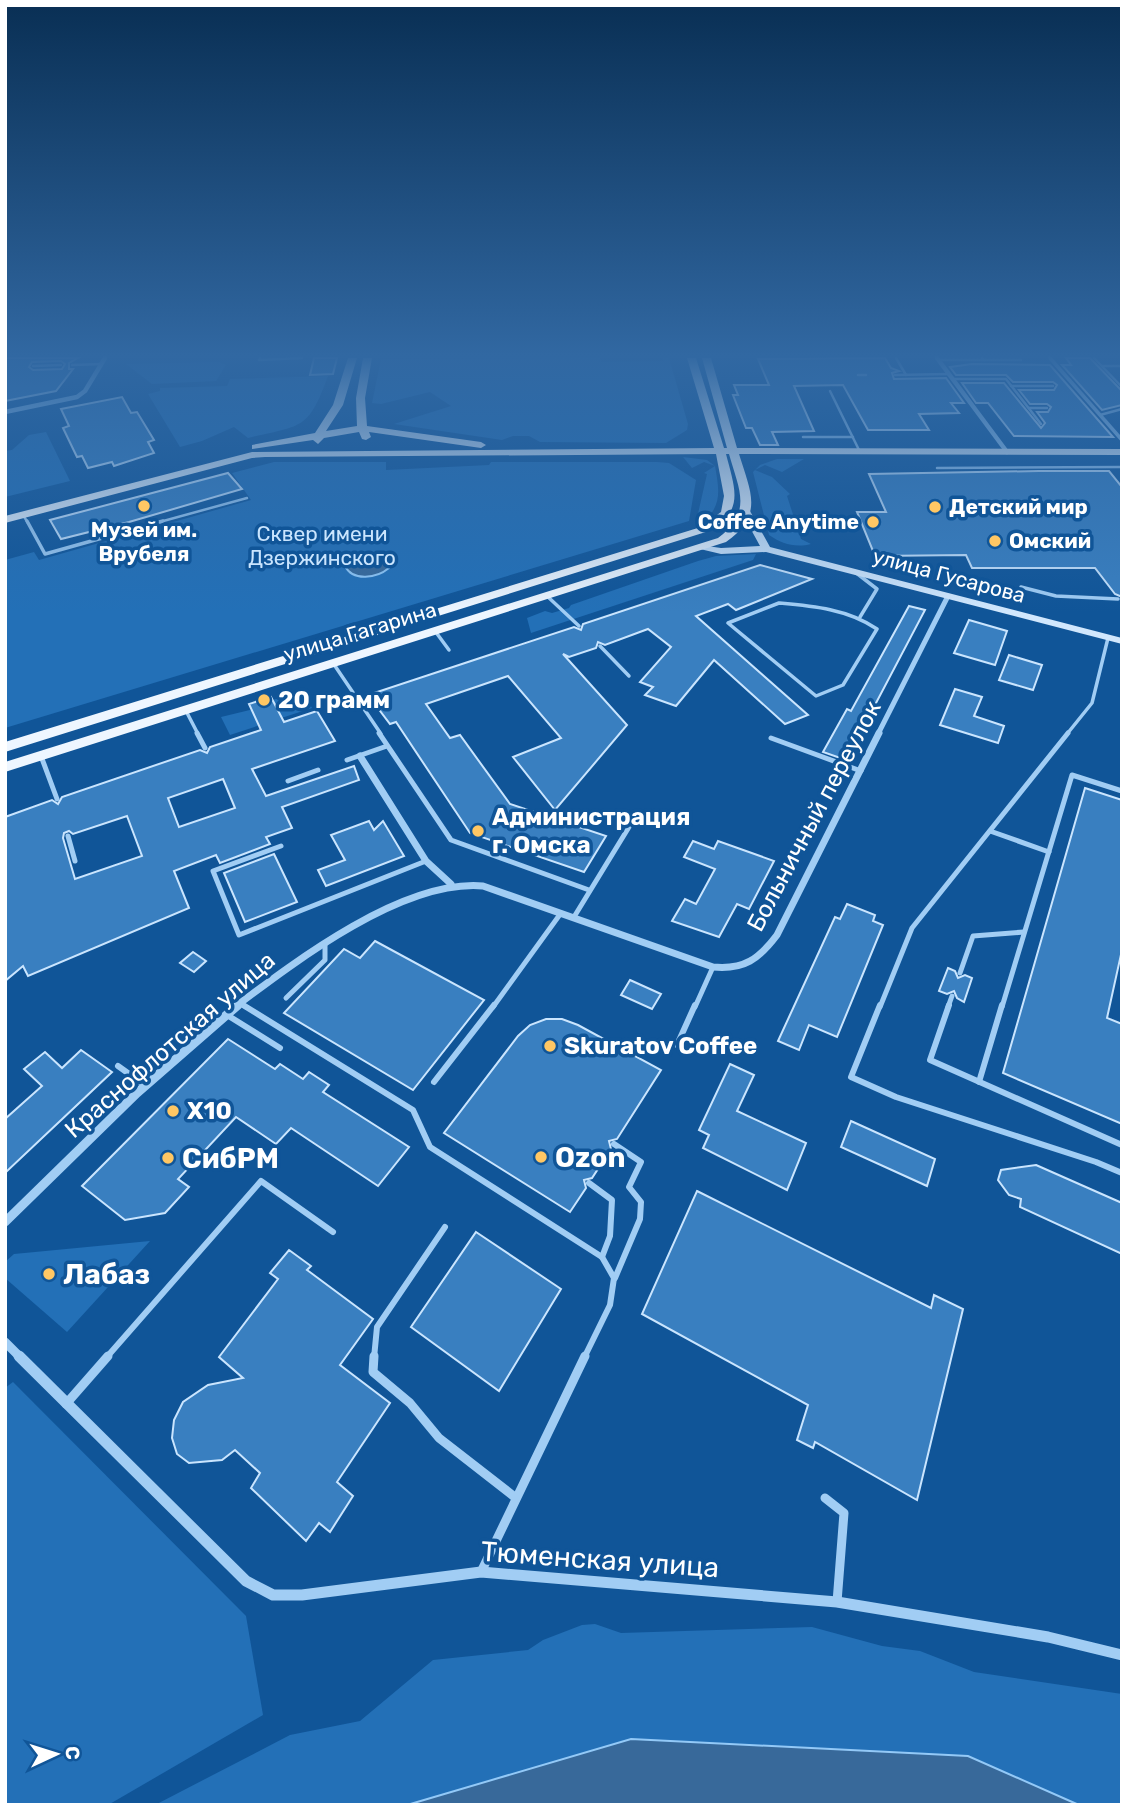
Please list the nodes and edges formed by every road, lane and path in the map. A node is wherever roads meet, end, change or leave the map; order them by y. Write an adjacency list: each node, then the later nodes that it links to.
1 (271, 442): 20 (main road)
2 (318, 442): 16 (main road)
3 (367, 442): 9 (main road)
4 (466, 442): 10 (main road)
5 (716, 442): 11 (main road)
6 (732, 442): 12 (main road)
7 (856, 442): 13 (lane)
8 (1000, 442): 14 (street)
9 (353, 451): 10 (main road); 16 (main road)
10 (551, 451): 11 (main road)
11 (719, 452): 12 (main road); 31 (main road, улица Гагарина)
12 (735, 452): 13 (main road); 21 (main road)
13 (860, 452): 14 (main road)
14 (1007, 452): 15 (main road)
15 (1122, 452)
16 (320, 453): 22 (main road)
17 (1122, 467): 18 (lane)
18 (937, 468)
19 (247, 498): 22 (lane)
20 (5, 513)
21 (747, 513): 24 (main road, улица Гагарина); 25 (main road)
22 (23, 515): 23 (main road)
23 (5, 520)
24 (704, 547): 25 (main road, улица Гусарова); 28 (main road, улица Гагарина)
25 (766, 549): 26 (main road, улица Гусарова)
26 (854, 571): 29 (main road, улица Гусарова); 33 (lane)
27 (1021, 587): 30 (lane)
28 (547, 596): 32 (main road, улица Гагарина); 34 (lane)
29 (948, 596): 36 (main road, улица Гусарова); 52 (street, Больничный переулок)
30 (1118, 599)
31 (466, 605): 32 (main road); 45 (main road, улица Гагарина)
32 (477, 617): 35 (main road, улица Гагарина)
33 (860, 617): 33 (lane)
34 (579, 626)
35 (435, 631): 39 (lane); 40 (main road, улица Гагарина)
36 (1108, 638): 37 (main road, улица Гусарова); 57 (lane)
37 (1122, 641)
38 (600, 646): 41 (lane)
39 (449, 650)
40 (333, 663): 42 (main road, улица Гагарина); 44 (lane)
41 (629, 676)
42 (185, 709): 46 (lane); 47 (main road, улица Гагарина)
43 (771, 738): 52 (lane)
44 (387, 746): 48 (lane); 64 (lane)
45 (5, 747)
46 (205, 748)
47 (41, 755): 50 (main road, улица Гагарина); 55 (lane)
48 (360, 755): 49 (lane); 62 (street)
49 (347, 760)
50 (5, 767)
51 (318, 770): 53 (lane)
52 (861, 771): 69 (street, Больничный переулок)
53 (288, 781)
54 (1122, 791): 60 (lane)
55 (57, 799)
56 (629, 827): 64 (lane)
57 (990, 831): 60 (lane); 83 (lane)
58 (68, 836): 61 (lane)
59 (281, 846): 62 (lane)
60 (1049, 852): 67 (lane)
61 (75, 861)
62 (426, 861): 63 (street)
63 (451, 884): 65 (street, Больничный переулок); 68 (street, Краснофлотская улица)
64 (589, 890): 66 (lane)
65 (561, 913): 66 (street, Больничный переулок); 78 (lane)
66 (573, 917): 69 (street, Больничный переулок)
67 (1024, 932): 70 (lane); 79 (lane)
68 (324, 944): 72 (lane); 73 (street, Краснофлотская улица)
69 (713, 967): 75 (lane)
70 (960, 973)
71 (952, 996): 79 (lane)
72 (286, 998)
73 (240, 1003): 74 (street, Краснофлотская улица); 88 (lane)
74 (227, 1015): 76 (lane); 80 (street, Краснофлотская улица)
75 (677, 1045)
76 (280, 1048)
77 (118, 1066): 80 (lane)
78 (434, 1082)
79 (979, 1082): 82 (lane)
80 (146, 1086): 85 (street, Краснофлотская улица)
81 (614, 1144): 89 (lane)
82 (1122, 1144)
83 (1122, 1173)
84 (589, 1183): 88 (lane)
85 (5, 1222)
86 (445, 1227): 92 (lane)
87 (333, 1232): 91 (lane)
88 (601, 1257): 89 (lane)
89 (614, 1278): 92 (lane)
90 (5, 1342): 91 (street, Тюменская улица)
91 (65, 1405): 94 (street, Тюменская улица)
92 (516, 1498): 94 (lane)
93 (825, 1498): 95 (lane)
94 (481, 1572): 95 (street, Тюменская улица)
95 (837, 1602): 96 (street, Тюменская улица)
96 (1122, 1654)

